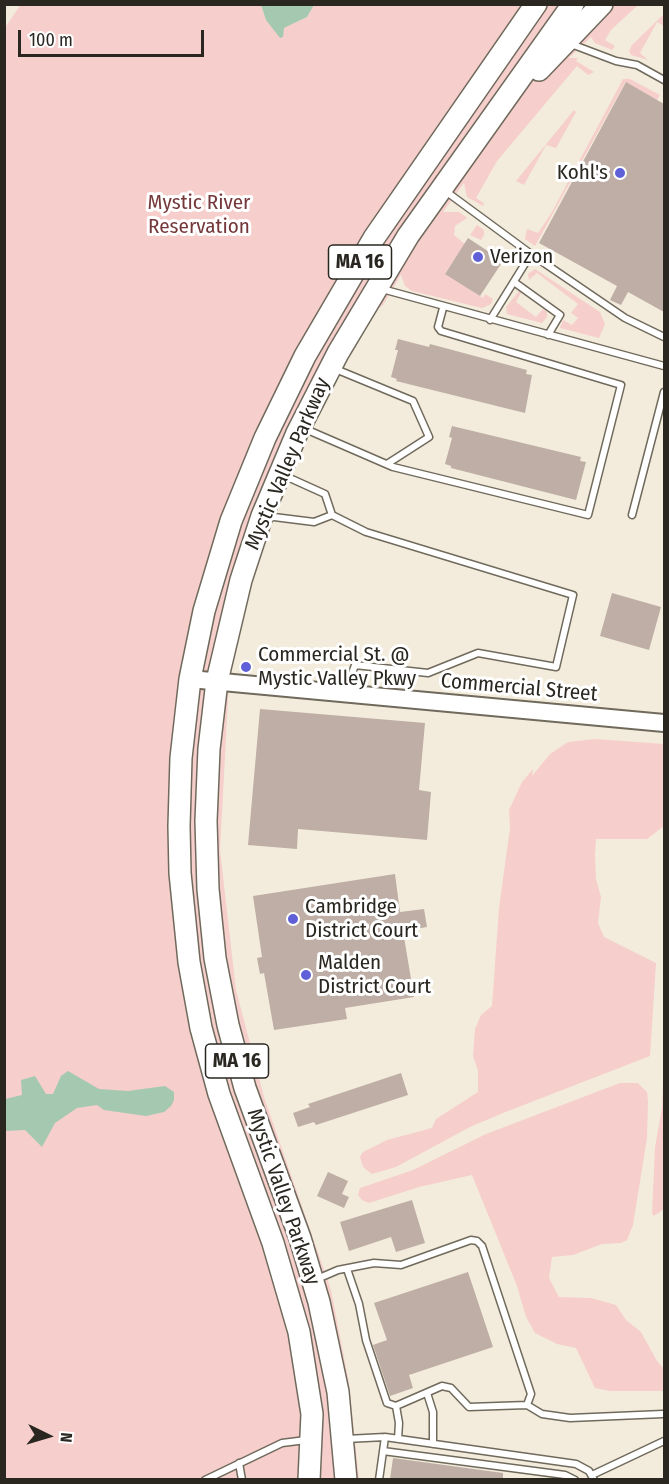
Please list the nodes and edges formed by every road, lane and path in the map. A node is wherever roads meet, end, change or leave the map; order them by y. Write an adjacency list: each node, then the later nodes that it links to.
1 (536, 4): 23 (highway, Mystic Valley Parkway / MA 16)
2 (573, 4): 4 (highway)
3 (602, 4): 4 (highway)
4 (558, 39): 5 (lane); 6 (highway, Mystic Valley Parkway / MA 16)
5 (664, 80)
6 (441, 188): 7 (lane); 9 (highway, Mystic Valley Parkway / MA 16)
7 (531, 254): 8 (lane); 13 (lane)
8 (514, 282): 11 (lane); 12 (lane)
9 (376, 287): 10 (lane); 14 (highway, Mystic Valley Parkway / MA 16)
10 (443, 308): 11 (lane); 18 (lane)
11 (490, 320): 12 (lane)
12 (548, 335): 15 (lane)
13 (664, 337)
14 (331, 366): 17 (highway, Mystic Valley Parkway / MA 16); 18 (lane)
15 (664, 366)
16 (664, 394): 21 (lane)
17 (300, 427): 18 (lane); 19 (highway, Mystic Valley Parkway / MA 16)
18 (387, 464)
19 (279, 474): 20 (lane); 22 (highway, Mystic Valley Parkway / MA 16)
20 (332, 515): 22 (lane); 25 (lane)
21 (632, 515)
22 (262, 516): 24 (highway, Mystic Valley Parkway / MA 16)
23 (190, 679): 24 (street, Commercial Street); 36 (highway, Mystic Valley Parkway / MA 16)
24 (218, 681): 25 (street, Commercial Street); 28 (highway, Mystic Valley Parkway / MA 16)
25 (344, 695): 26 (street, Commercial Street)
26 (664, 723)
27 (347, 1269): 28 (lane); 30 (lane); 31 (lane)
28 (313, 1281): 34 (highway, Mystic Valley Parkway / MA 16)
29 (427, 1393): 30 (lane); 31 (lane); 38 (lane)
30 (527, 1404): 32 (lane)
31 (396, 1406): 35 (lane)
32 (663, 1414)
33 (385, 1437): 34 (lane); 35 (lane); 39 (lane)
34 (343, 1439): 45 (highway, Mystic Valley Parkway / MA 16)
35 (398, 1439): 38 (lane)
36 (313, 1440): 40 (lane); 44 (highway, Mystic Valley Parkway / MA 16)
37 (664, 1441): 41 (lane)
38 (433, 1444): 41 (lane)
39 (383, 1451): 46 (lane); 47 (lane)
40 (239, 1463): 42 (lane); 43 (lane)
41 (593, 1477)
42 (205, 1479)
43 (242, 1479)
44 (309, 1479)
45 (346, 1479)
46 (380, 1479)
47 (575, 1479)

